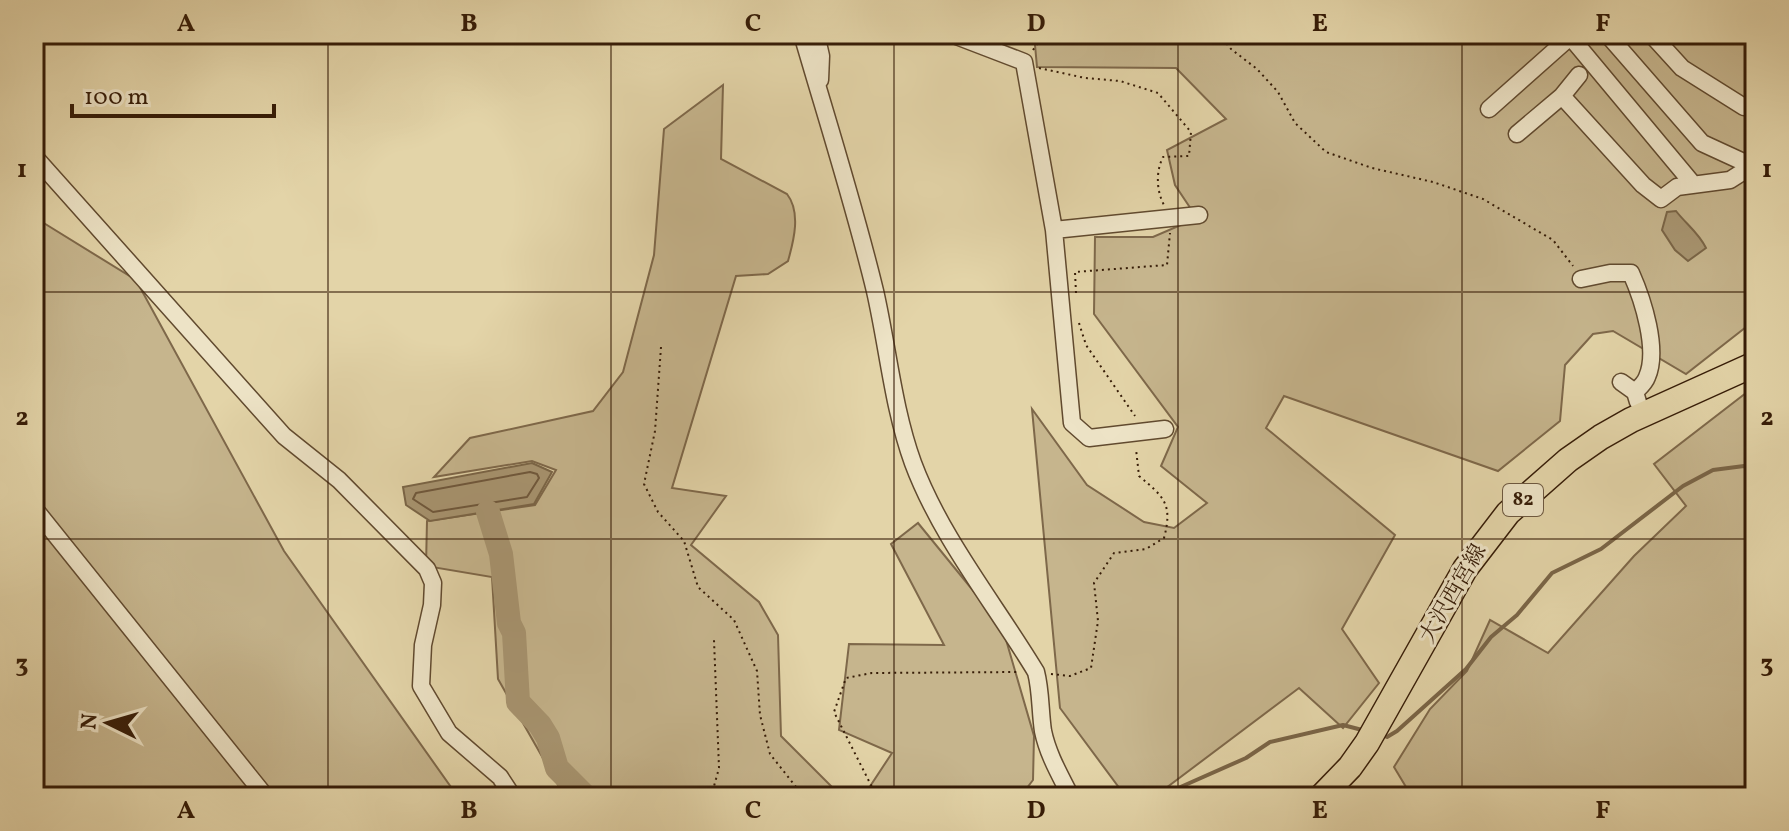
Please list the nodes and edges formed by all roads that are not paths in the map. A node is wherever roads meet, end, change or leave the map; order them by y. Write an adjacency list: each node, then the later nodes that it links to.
1 (802, 34): 8 (street)
2 (816, 34): 8 (street)
3 (951, 34): 17 (street)
4 (1607, 34): 14 (street)
5 (1651, 34): 10 (street)
6 (1569, 36): 11 (street); 15 (street)
7 (1579, 75): 9 (street)
8 (820, 93): 26 (street)
9 (1562, 96): 12 (street); 15 (street)
10 (1755, 106)
11 (1489, 109)
12 (1517, 134)
13 (34, 156): 25 (street)
14 (1753, 164): 15 (street)
15 (1693, 184)
16 (1199, 215): 17 (street)
17 (1054, 230): 22 (street)
18 (1581, 279): 21 (street)
19 (1755, 364): 21 (main road, 大沢西宮線 / 82)
20 (1621, 382): 21 (street)
21 (1639, 404): 27 (main road, 大沢西宮線 / 82)
22 (1165, 429)
23 (34, 508): 24 (street)
24 (266, 797)
25 (513, 797)
26 (1071, 797)
27 (1321, 797)

